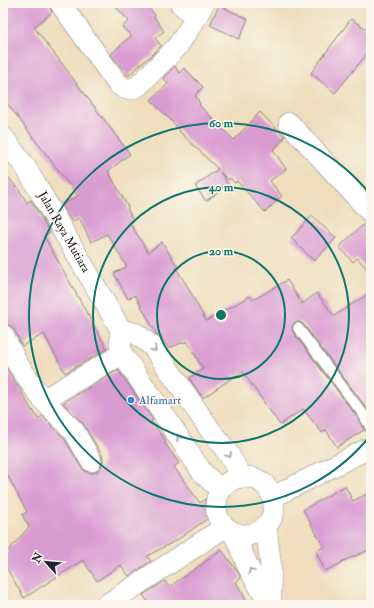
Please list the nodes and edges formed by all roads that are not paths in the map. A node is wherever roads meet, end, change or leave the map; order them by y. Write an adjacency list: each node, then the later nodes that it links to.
1 (60, 3): 3 (street)
2 (180, 3): 3 (street)
3 (200, 10)
4 (289, 123): 6 (street)
5 (3, 137): 8 (street, Jalan Raya Mutiara)
6 (371, 213)
7 (298, 328): 12 (lane)
8 (121, 330): 10 (street); 15 (street, one-way to 15)
9 (3, 335): 11 (street)
10 (122, 354): 11 (street); 16 (street, one-way to 10)
11 (43, 400): 14 (street)
12 (371, 429)
13 (371, 447): 17 (street)
14 (92, 461)
15 (242, 478): 16 (street); 17 (street)
16 (222, 489): 19 (street)
17 (273, 498): 18 (street)
18 (266, 525): 19 (street); 21 (street)
19 (229, 530): 20 (street); 21 (street, one-way to 19)
20 (106, 605)
21 (271, 605)

